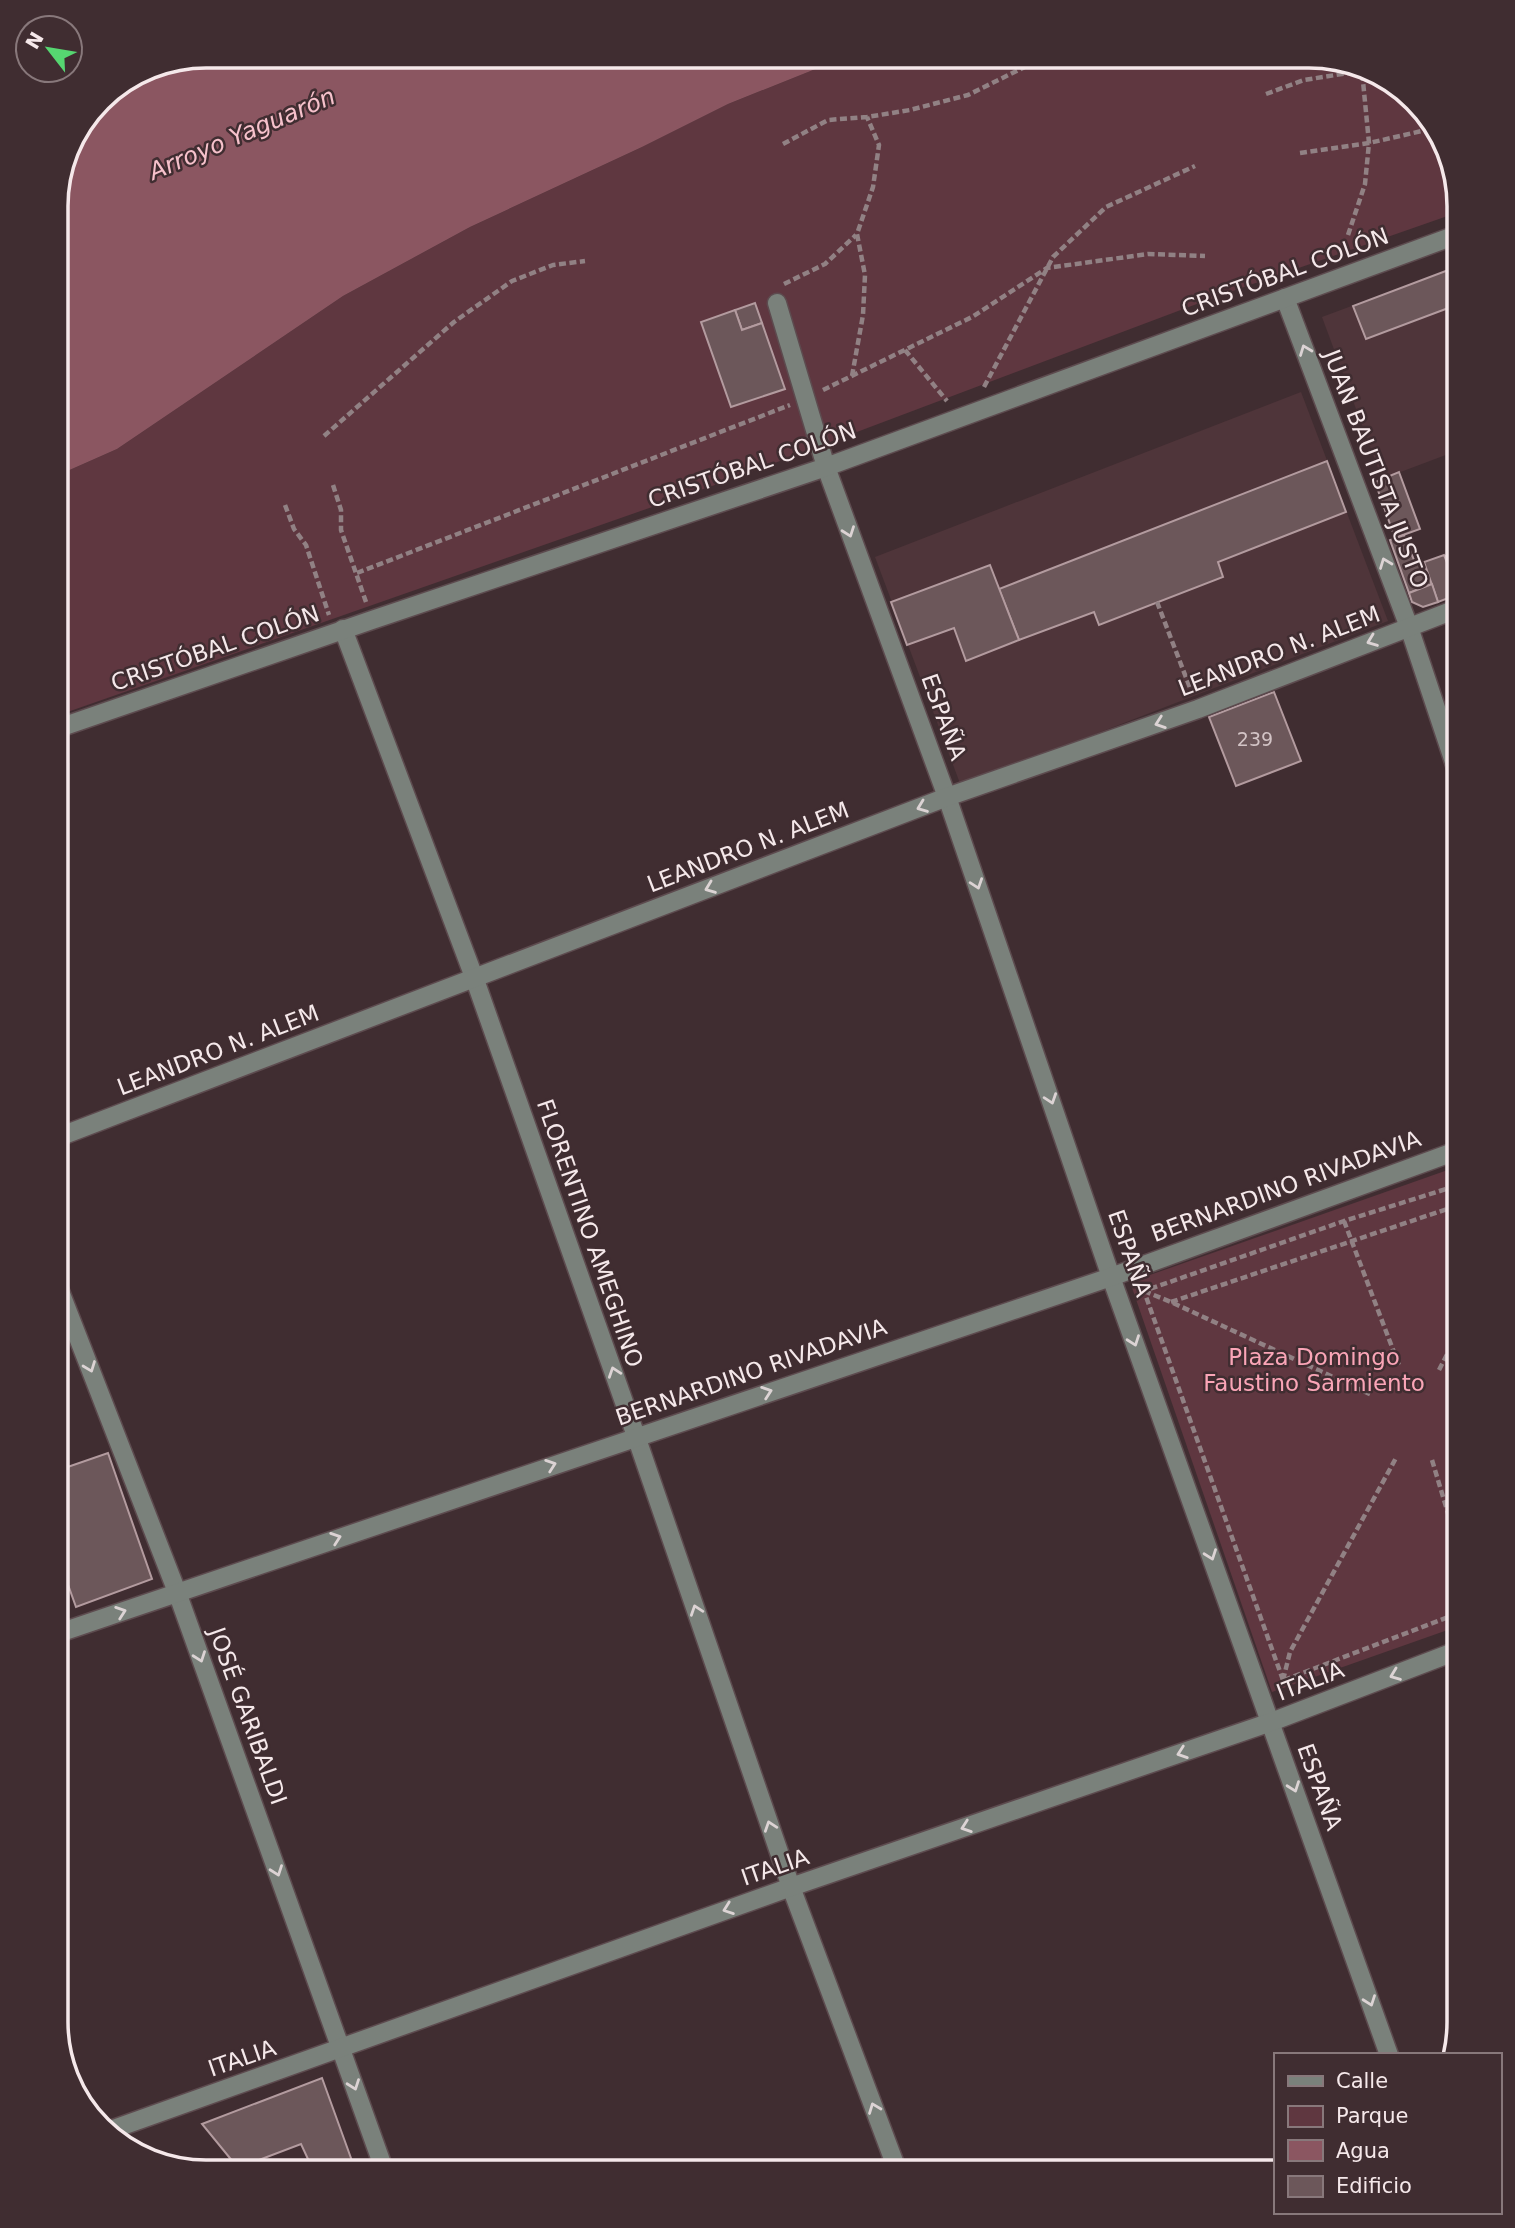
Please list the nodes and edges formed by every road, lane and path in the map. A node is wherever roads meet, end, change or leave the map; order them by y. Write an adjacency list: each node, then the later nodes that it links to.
1 (1021, 69): 5 (path)
2 (1344, 73): 4 (path)
3 (1363, 79): 7 (path)
4 (1266, 94)
5 (867, 117): 8 (path); 11 (path)
6 (1424, 131): 7 (path)
7 (1369, 143): 9 (path); 12 (path)
8 (783, 144)
9 (1300, 153)
10 (1195, 166): 16 (path)
11 (857, 234): 17 (path); 21 (path)
12 (1348, 235)
13 (1447, 238): 18 (street, CRISTÓBAL COLÓN)
14 (1205, 256): 16 (path)
15 (585, 261): 24 (path)
16 (1047, 268): 20 (path); 23 (path)
17 (784, 284)
18 (1285, 298): 23 (street, CRISTÓBAL COLÓN); 32 (street, JUAN BAUTISTA JUSTO, one-way to 18)
19 (777, 303): 22 (street, ESPAÑA)
20 (905, 350): 21 (path); 23 (path)
21 (852, 377): 22 (path)
22 (806, 399): 25 (street, ESPAÑA); 28 (path)
23 (969, 414): 25 (street, CRISTÓBAL COLÓN)
24 (324, 436)
25 (826, 467): 31 (street, CRISTÓBAL COLÓN); 37 (street, ESPAÑA, one-way to 37)
26 (333, 485): 28 (path)
27 (285, 505): 33 (path)
28 (357, 573): 31 (path)
29 (1157, 602): 34 (path)
30 (1447, 613): 32 (street, LEANDRO N. ALEM)
31 (372, 620): 33 (street, CRISTÓBAL COLÓN)
32 (1409, 627): 34 (street, LEANDRO N. ALEM, one-way to 34); 36 (street, JUAN BAUTISTA JUSTO)
33 (338, 631): 35 (street, CRISTÓBAL COLÓN); 38 (street, FLORENTINO AMEGHINO)
34 (1198, 709): 37 (street, LEANDRO N. ALEM, one-way to 37)
35 (69, 725)
36 (1447, 741)
37 (947, 797): 38 (street, LEANDRO N. ALEM, one-way to 38); 45 (street, ESPAÑA, one-way to 45)
38 (474, 977): 39 (street, LEANDRO N. ALEM); 53 (street, FLORENTINO AMEGHINO, one-way to 38)
39 (68, 1133)
40 (1447, 1154): 45 (street, BERNARDINO RIVADAVIA)
41 (1447, 1189): 43 (path)
42 (1447, 1209): 44 (path)
43 (1344, 1221): 44 (path); 46 (path)
44 (1353, 1241): 47 (path); 50 (path)
45 (1111, 1276): 53 (street, BERNARDINO RIVADAVIA, one-way to 45); 62 (street, ESPAÑA, one-way to 62)
46 (1144, 1291): 47 (path); 61 (path)
47 (1171, 1302): 52 (path)
48 (68, 1313): 57 (street, JOSÉ GARIBALDI, one-way to 57)
49 (1447, 1354): 51 (path)
50 (1400, 1368)
51 (1439, 1370)
52 (1372, 1395)
53 (636, 1436): 57 (street, BERNARDINO RIVADAVIA, one-way to 53); 63 (street, FLORENTINO AMEGHINO, one-way to 53)
54 (1396, 1458): 61 (path)
55 (1432, 1460): 56 (path)
56 (1447, 1510)
57 (177, 1592): 59 (street, BERNARDINO RIVADAVIA, one-way to 57); 64 (street, JOSÉ GARIBALDI, one-way to 64)
58 (1447, 1618): 61 (path)
59 (68, 1630)
60 (1447, 1655): 62 (street, ITALIA, one-way to 62)
61 (1283, 1681)
62 (1271, 1722): 63 (street, ITALIA, one-way to 63); 65 (street, ESPAÑA, one-way to 65)
63 (791, 1887): 64 (street, ITALIA, one-way to 64); 68 (street, FLORENTINO AMEGHINO, one-way to 63)
64 (341, 2049): 66 (street, ITALIA); 67 (street, JOSÉ GARIBALDI, one-way to 67)
65 (1388, 2053)
66 (117, 2128)
67 (380, 2159)
68 (893, 2160)

